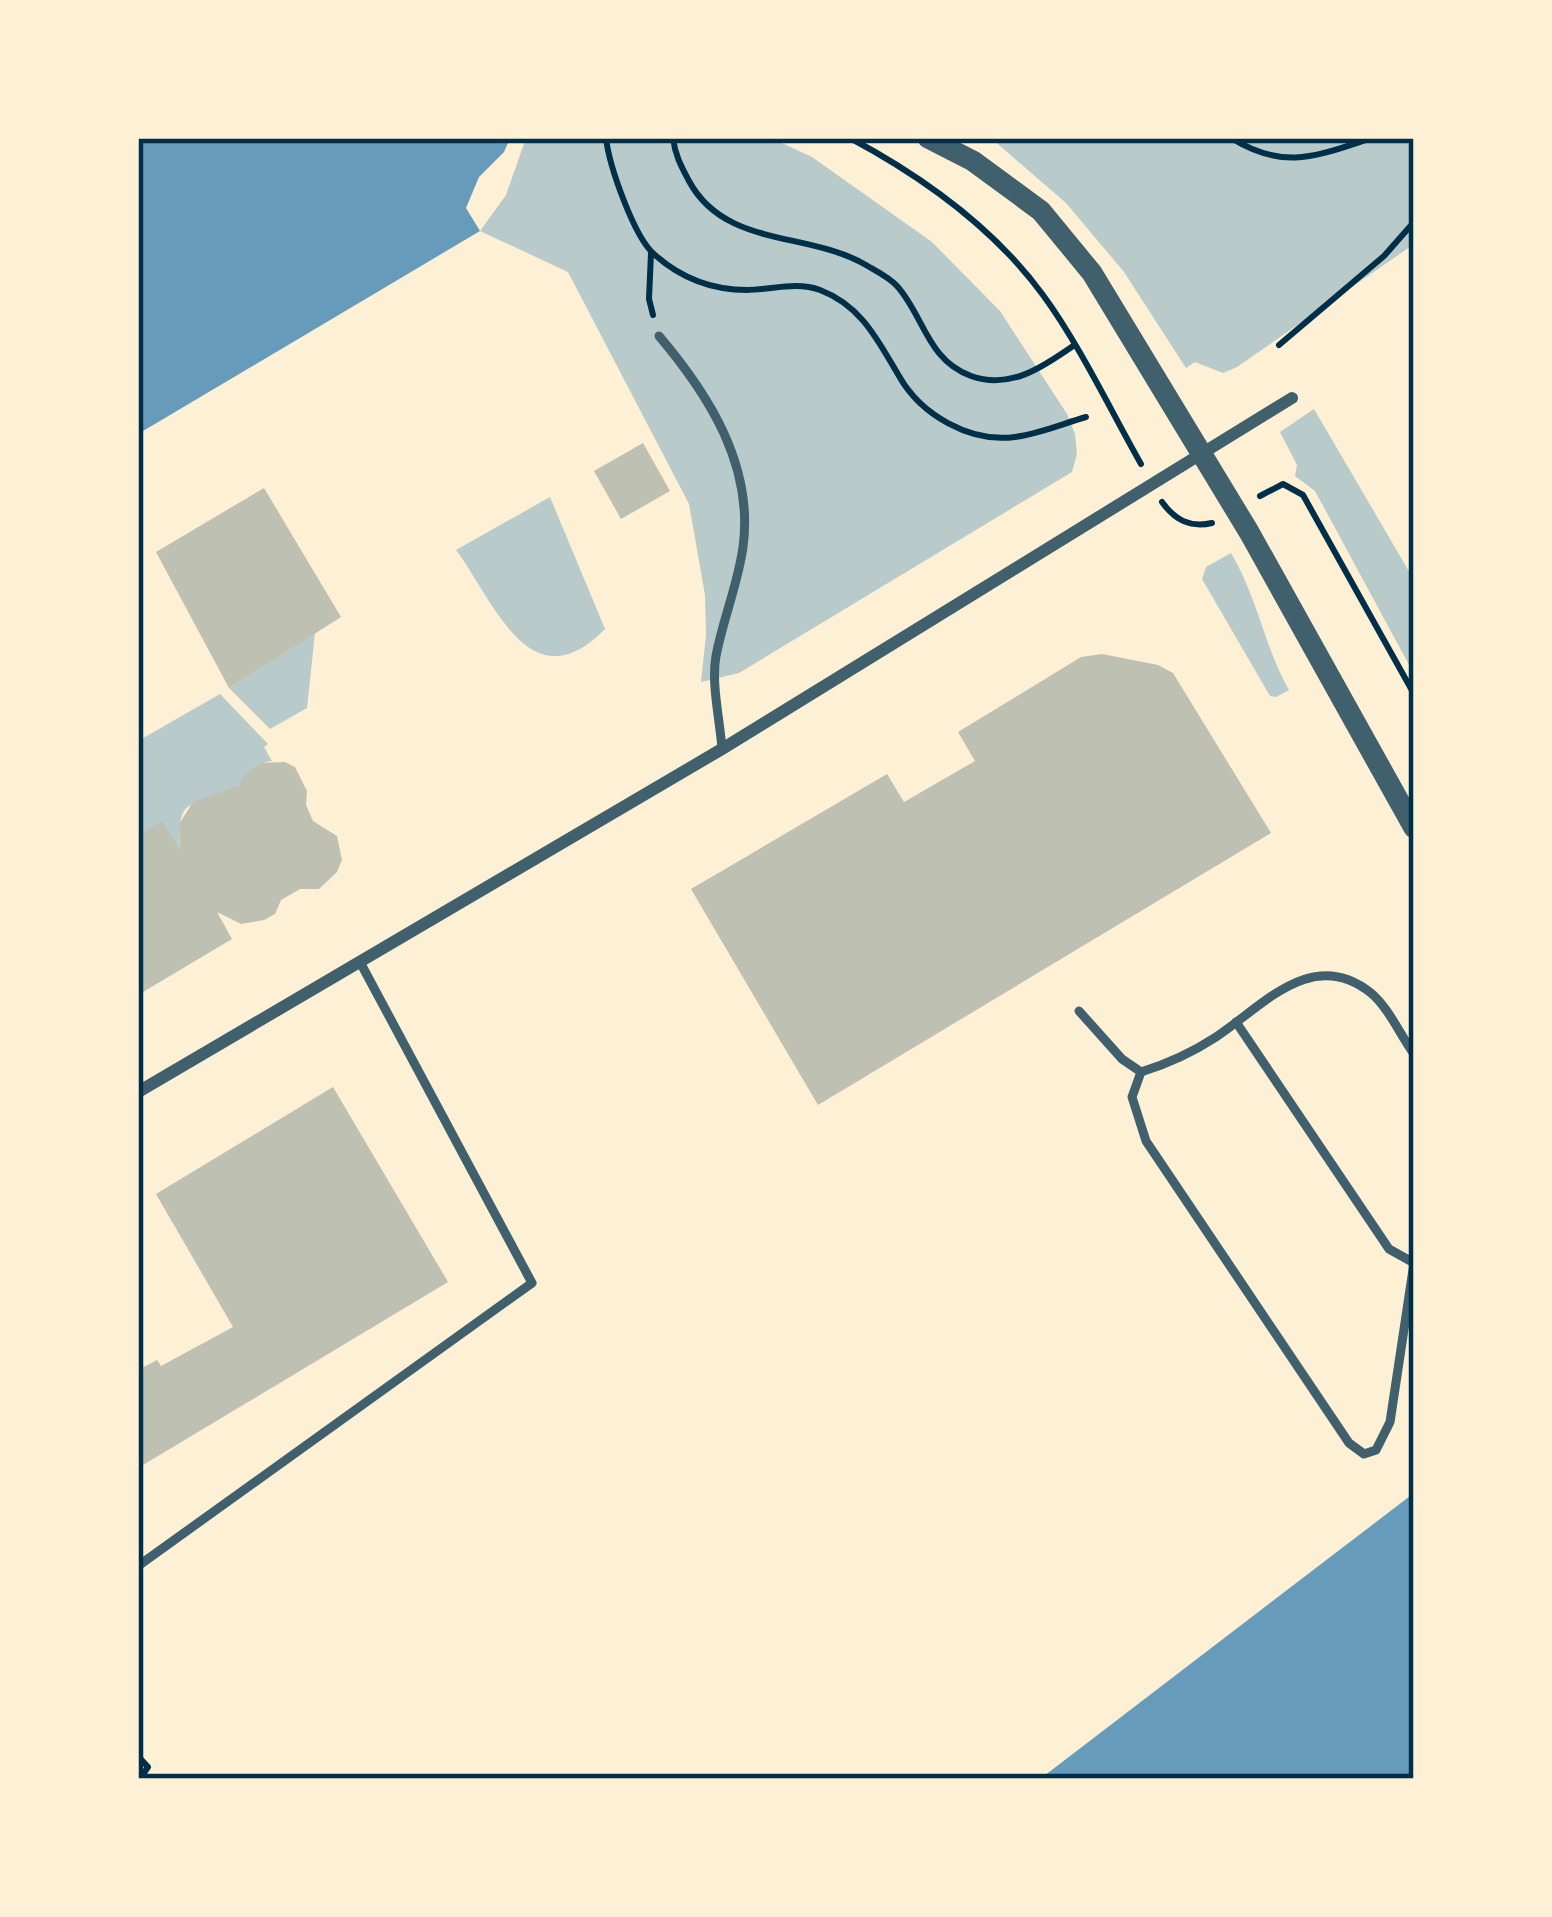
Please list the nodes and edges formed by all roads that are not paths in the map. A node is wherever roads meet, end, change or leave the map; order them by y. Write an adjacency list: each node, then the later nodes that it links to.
1 (928, 138): 4 (street)
2 (659, 336): 5 (lane)
3 (1292, 398): 4 (street)
4 (1202, 452): 5 (street); 6 (street)
5 (722, 749): 7 (street)
6 (1414, 828)
7 (359, 962): 12 (street); 13 (lane)
8 (1079, 1011): 11 (lane)
9 (1236, 1022): 10 (lane); 11 (lane); 11 (lane)
10 (1414, 1054)
11 (1141, 1072)
12 (138, 1092)
13 (138, 1566)

